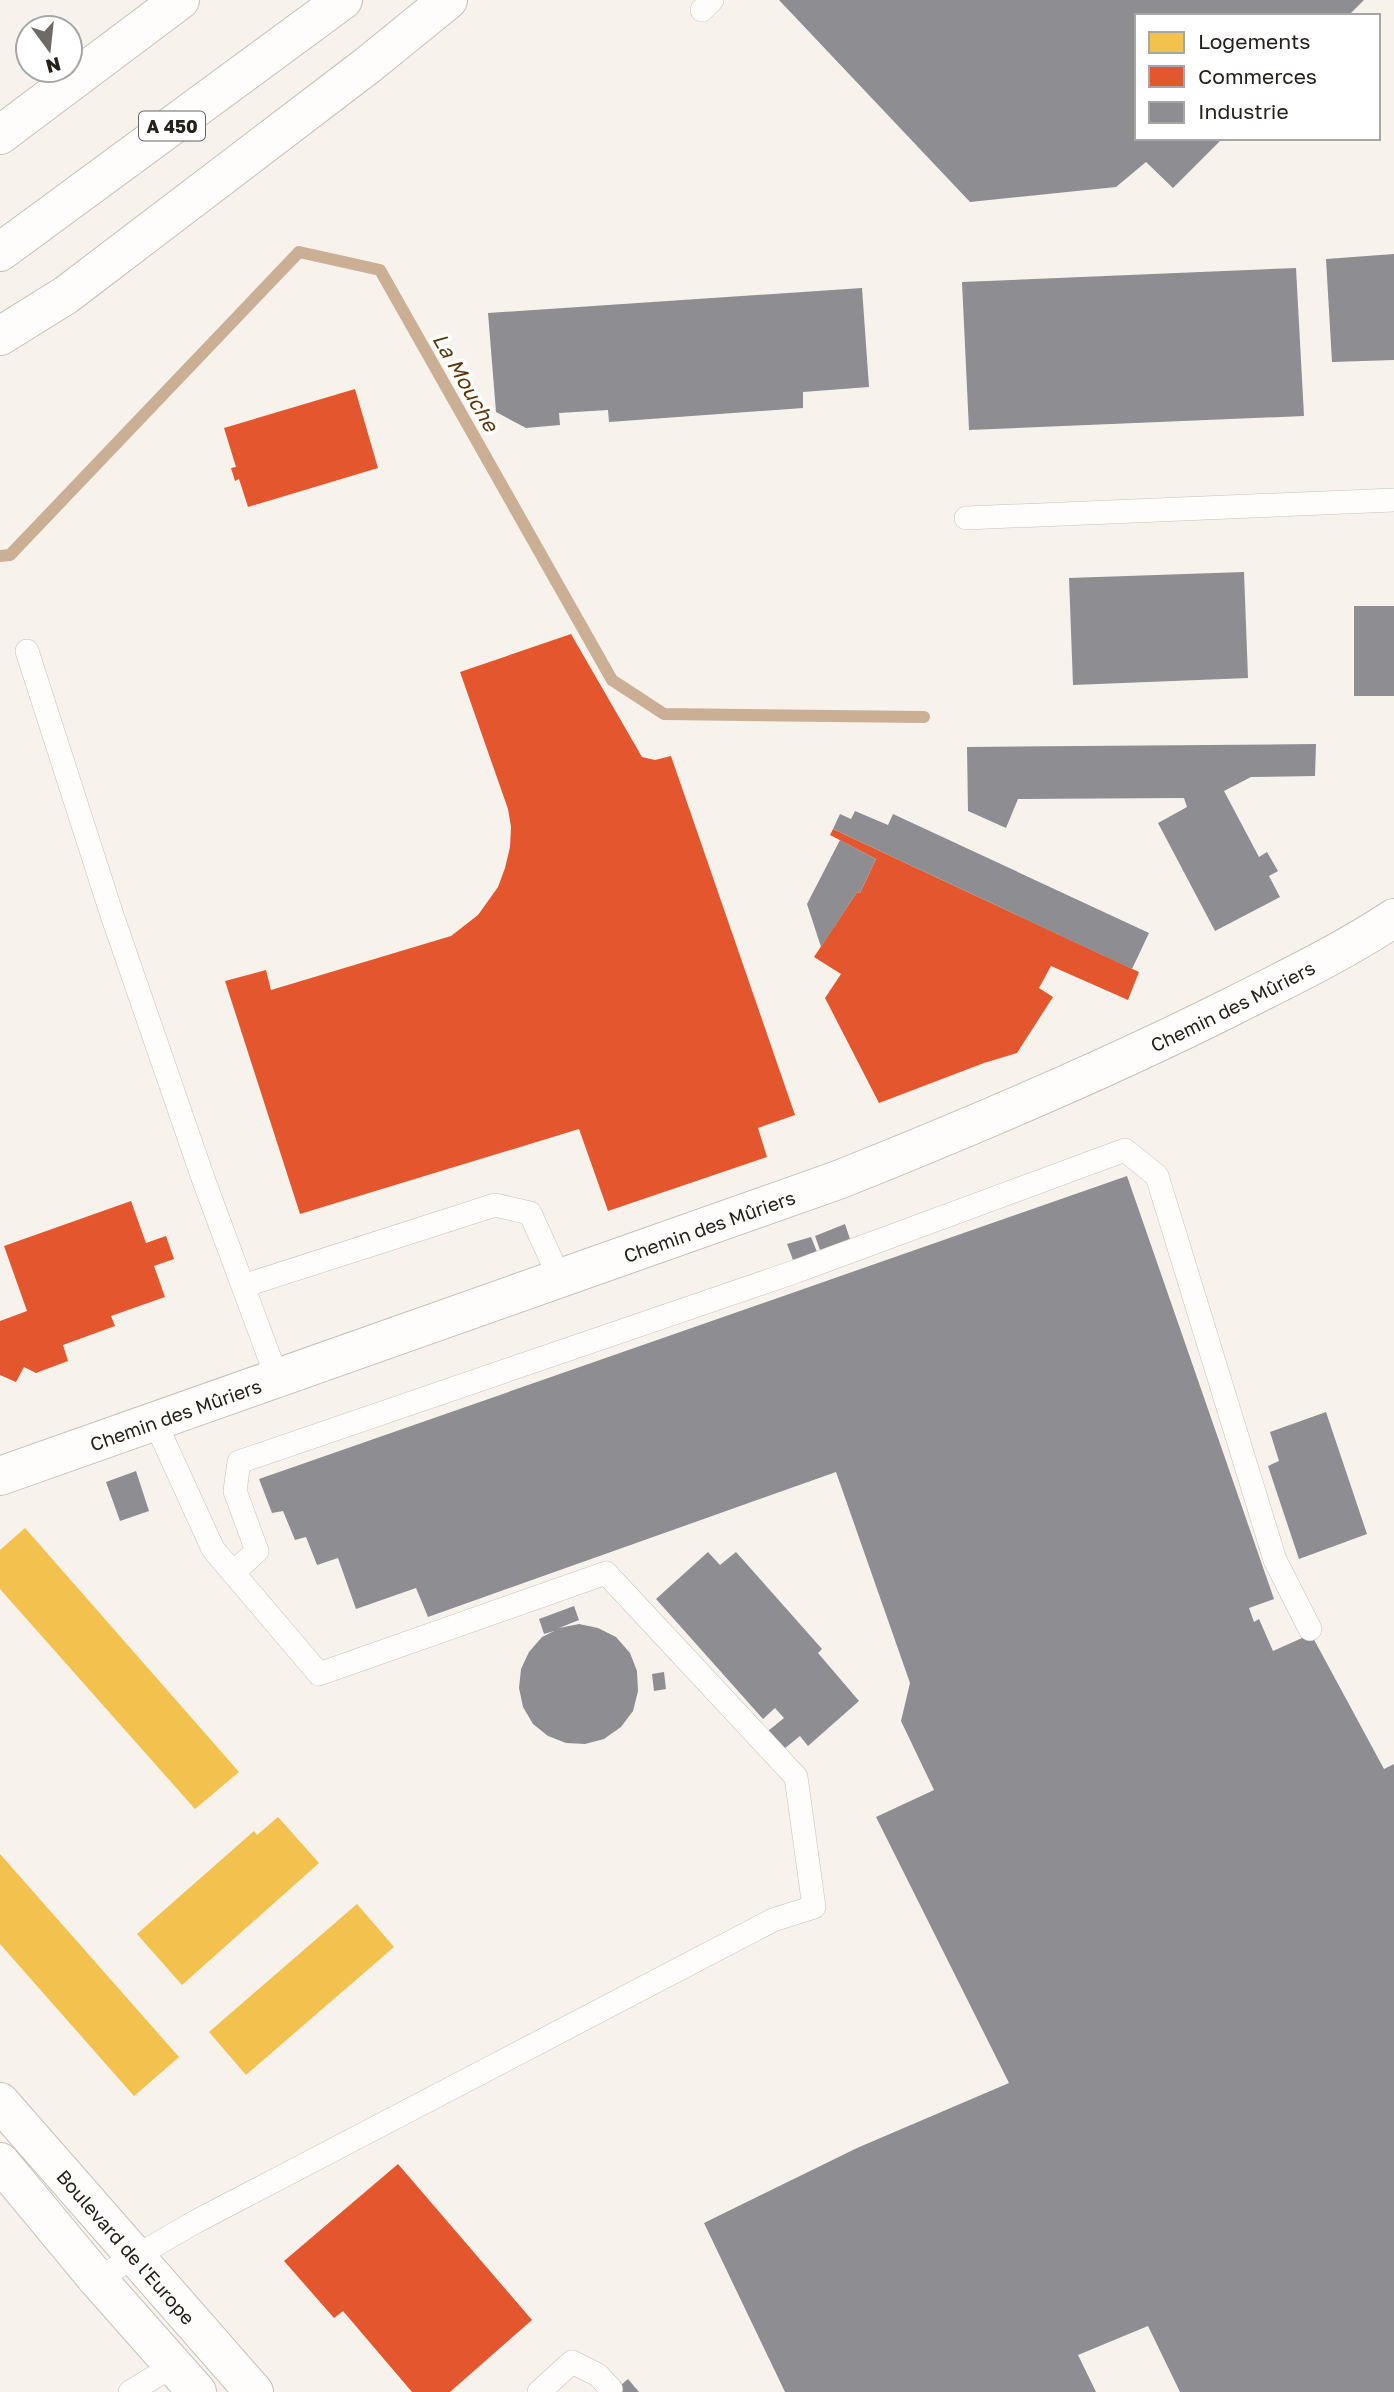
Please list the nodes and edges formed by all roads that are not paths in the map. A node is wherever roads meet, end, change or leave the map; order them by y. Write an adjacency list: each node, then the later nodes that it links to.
1 (180, 0): 4 (main road)
2 (343, 0): 5 (main road, A 450)
3 (448, 0): 6 (main road)
4 (0, 135)
5 (0, 252)
6 (66, 295): 7 (main road); 8 (main road)
7 (0, 336)
8 (0, 364)
9 (1394, 500): 10 (lane)
10 (966, 518)
11 (27, 651): 14 (lane)
12 (1394, 918): 13 (main road, Chemin des Mûriers)
13 (560, 1279): 14 (lane); 15 (main road, Chemin des Mûriers)
14 (243, 1286): 15 (lane)
15 (277, 1378): 16 (main road, Chemin des Mûriers)
16 (155, 1422): 17 (main road, Chemin des Mûriers); 18 (lane)
17 (0, 1476)
18 (233, 1573): 19 (lane); 22 (lane)
19 (1310, 1629)
20 (0, 2102): 22 (main road, Boulevard de l'Europe)
21 (0, 2162): 23 (main road, Boulevard de l'Europe)
22 (136, 2257): 23 (lane); 28 (main road, Boulevard de l'Europe)
23 (97, 2279): 24 (main road, Boulevard de l'Europe)
24 (186, 2379): 27 (lane)
25 (551, 2388): 26 (lane)
26 (611, 2389)
27 (130, 2392)
28 (254, 2392)

